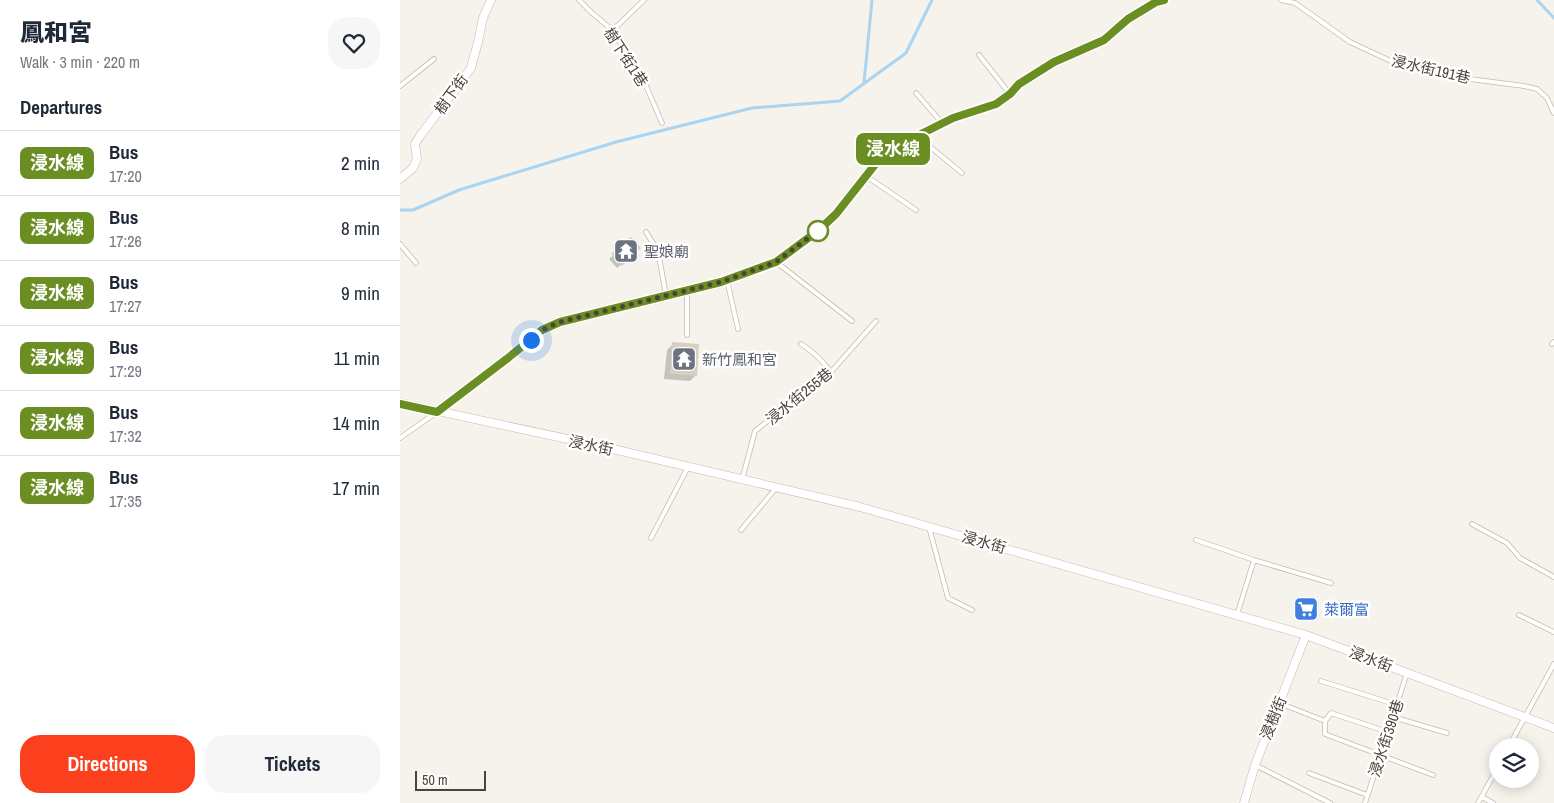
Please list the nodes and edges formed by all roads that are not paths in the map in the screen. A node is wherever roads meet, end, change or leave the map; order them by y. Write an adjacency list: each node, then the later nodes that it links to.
1 (491, 0): 18 (street, 樹下街)
2 (579, 0): 6 (lane, 樹下街1巷)
3 (644, 0): 6 (lane)
4 (1164, 0): 11 (lane)
5 (1281, 0): 12 (lane, 浸水街191巷)
6 (612, 30): 13 (lane, 樹下街1巷)
7 (979, 55): 11 (lane)
8 (434, 59): 9 (lane)
9 (400, 86)
10 (916, 93): 14 (lane)
11 (1010, 94): 14 (lane)
12 (1554, 113)
13 (662, 123)
14 (942, 123): 15 (lane)
15 (917, 136): 16 (lane); 17 (lane)
16 (962, 173)
17 (866, 176): 19 (lane); 22 (lane)
18 (400, 179)
19 (916, 210)
20 (646, 232): 26 (lane)
21 (400, 244): 23 (lane)
22 (776, 262): 24 (lane); 28 (lane)
23 (416, 263)
24 (726, 280): 25 (lane); 29 (lane)
25 (687, 290): 26 (lane); 30 (lane)
26 (666, 296): 34 (lane)
27 (876, 321): 32 (lane, 浸水街255巷)
28 (852, 322)
29 (738, 330)
30 (687, 335)
31 (801, 344): 32 (lane)
32 (831, 372): 37 (lane, 浸水街255巷)
33 (400, 404): 34 (street, 浸水街)
34 (437, 412): 35 (lane); 36 (street, 浸水街)
35 (400, 438)
36 (688, 467): 37 (street, 浸水街); 42 (lane)
37 (742, 480): 38 (street, 浸水街)
38 (776, 488): 40 (street, 浸水街); 41 (lane)
39 (1472, 524): 45 (lane)
40 (928, 526): 47 (lane); 49 (street, 浸水街)
41 (741, 530)
42 (651, 538)
43 (1196, 540): 44 (lane)
44 (1254, 560): 46 (lane); 49 (lane)
45 (1554, 577)
46 (1331, 583)
47 (972, 610)
48 (1519, 614): 50 (lane)
49 (1237, 615): 51 (street, 浸水街)
50 (1554, 632)
51 (1306, 635): 53 (street, 浸水街); 55 (street, 浸樹街)
52 (1554, 664): 58 (lane)
53 (1407, 673): 56 (lane, 浸水街390巷); 58 (street, 浸水街)
54 (1321, 680): 56 (lane)
55 (1279, 703): 59 (lane); 65 (street, 浸樹街)
56 (1397, 705): 57 (lane, 浸水街390巷)
57 (1393, 717): 61 (lane, 浸水街390巷); 62 (lane)
58 (1524, 717): 60 (street, 浸水街); 63 (lane)
59 (1325, 721): 61 (lane); 64 (lane)
60 (1554, 728)
61 (1388, 732): 64 (lane, 浸水街390巷)
62 (1447, 733)
63 (1513, 738)
64 (1381, 754): 67 (lane); 69 (lane, 浸水街390巷)
65 (1255, 765): 71 (street, 浸樹街); 72 (lane)
66 (1309, 773): 69 (lane)
67 (1433, 775)
68 (1489, 784): 70 (lane)
69 (1367, 795): 73 (lane, 浸水街390巷)
70 (1482, 797): 74 (lane); 75 (lane)
71 (1244, 803)
72 (1330, 803)
73 (1365, 803)
74 (1478, 803)
75 (1494, 803)

